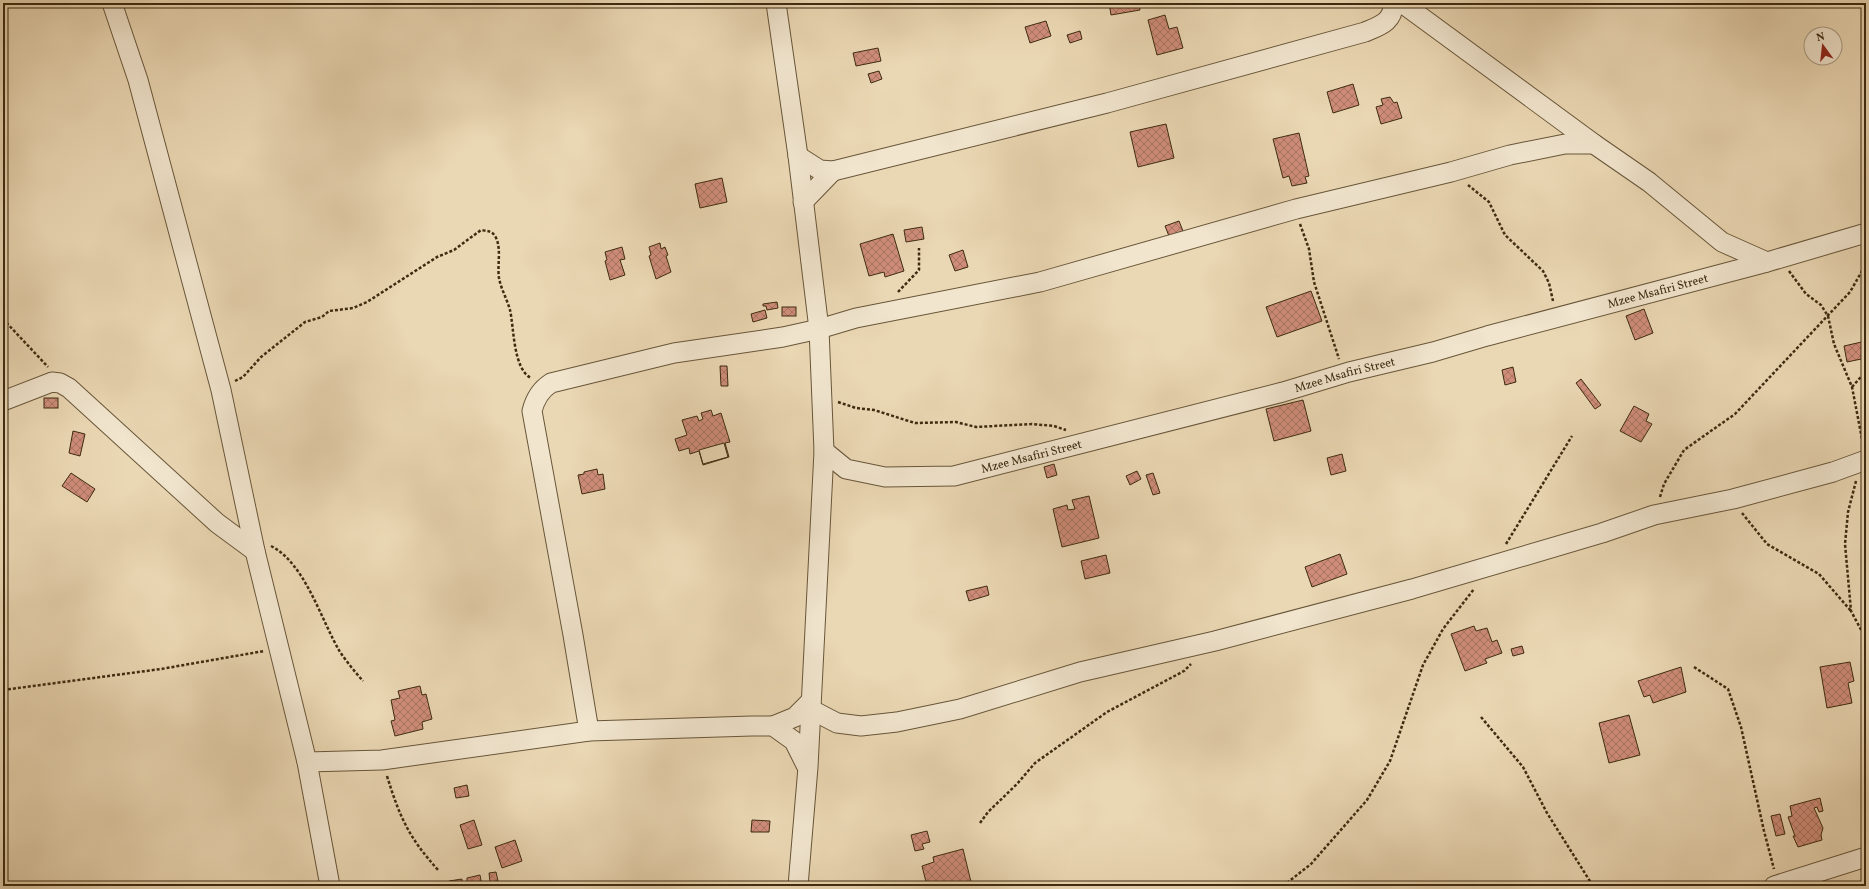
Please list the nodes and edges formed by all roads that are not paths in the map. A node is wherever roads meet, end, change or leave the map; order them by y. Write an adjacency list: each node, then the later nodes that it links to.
1 (112, 3): 17 (street)
2 (776, 3): 8 (street)
3 (1393, 3): 9 (street)
4 (1402, 3): 5 (street)
5 (1556, 115): 6 (street); 7 (street)
6 (1594, 144): 7 (street); 12 (street)
7 (1538, 149): 13 (street)
8 (798, 156): 9 (street); 10 (street)
9 (833, 171): 10 (street)
10 (803, 202): 13 (street)
11 (1866, 233): 12 (street, Mzee Msafiri Street)
12 (1773, 260): 15 (street, Mzee Msafiri Street)
13 (819, 329): 15 (street); 20 (street)
14 (3, 401): 17 (street)
15 (824, 451): 18 (street)
16 (1864, 458): 18 (street)
17 (253, 543): 22 (street)
18 (810, 705): 19 (street); 23 (street)
19 (773, 726): 20 (street); 23 (street)
20 (589, 731): 21 (street)
21 (339, 761): 22 (street); 24 (street)
22 (307, 762): 24 (street)
23 (808, 768): 28 (street)
24 (312, 785): 27 (street)
25 (1866, 857): 26 (street)
26 (1776, 885)
27 (330, 886)
28 (798, 886)

